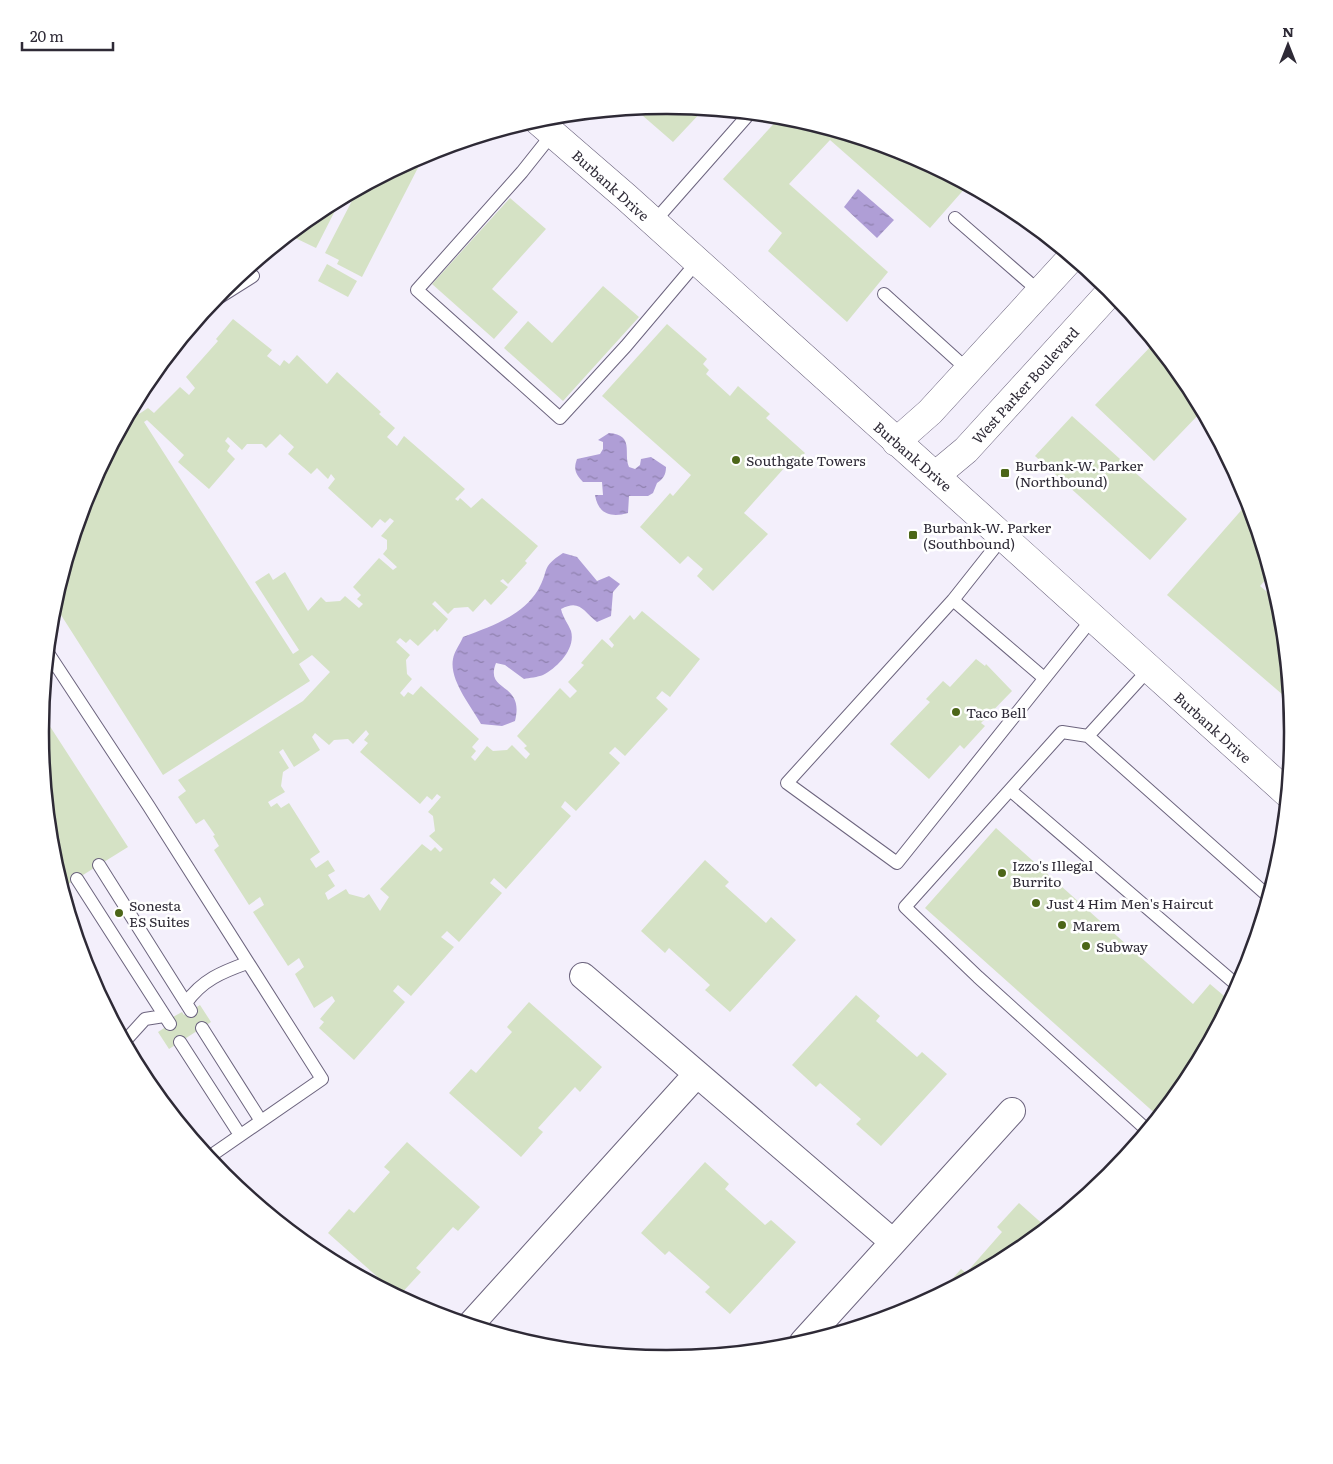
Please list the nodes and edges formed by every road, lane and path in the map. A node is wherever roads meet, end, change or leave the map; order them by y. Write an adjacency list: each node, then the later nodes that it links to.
1 (744, 120): 4 (lane)
2 (545, 126): 4 (main road, Burbank Drive); 5 (lane)
3 (955, 218): 7 (lane)
4 (653, 223): 5 (main road, Burbank Drive)
5 (697, 262): 11 (main road, Burbank Drive)
6 (1067, 262): 7 (main road)
7 (1040, 292): 10 (main road)
8 (884, 294): 10 (lane)
9 (1105, 297): 12 (main road, West Parker Boulevard)
10 (968, 370): 11 (main road)
11 (896, 442): 12 (main road, Burbank Drive)
12 (936, 476): 13 (main road, Burbank Drive)
13 (1003, 537): 14 (lane); 15 (main road, Burbank Drive)
14 (953, 600): 18 (lane); 18 (lane)
15 (1092, 618): 17 (main road, Burbank Drive); 18 (lane)
16 (53, 662): 25 (lane)
17 (1149, 669): 19 (lane); 20 (main road, Burbank Drive)
18 (1044, 678)
19 (1088, 736): 21 (lane); 24 (lane)
20 (1281, 788)
21 (1010, 790): 27 (lane); 34 (lane)
22 (99, 865): 25 (lane)
23 (77, 879): 29 (lane)
24 (1263, 892)
25 (247, 963): 33 (lane)
26 (583, 976): 31 (street)
27 (1232, 980)
28 (202, 1028): 33 (lane)
29 (129, 1036)
30 (180, 1042): 35 (lane)
31 (696, 1075): 37 (street); 38 (street)
32 (1012, 1110): 37 (street)
33 (261, 1121): 35 (lane)
34 (1142, 1126)
35 (240, 1135): 36 (lane)
36 (215, 1153)
37 (893, 1242): 39 (street)
38 (475, 1319)
39 (812, 1332)

